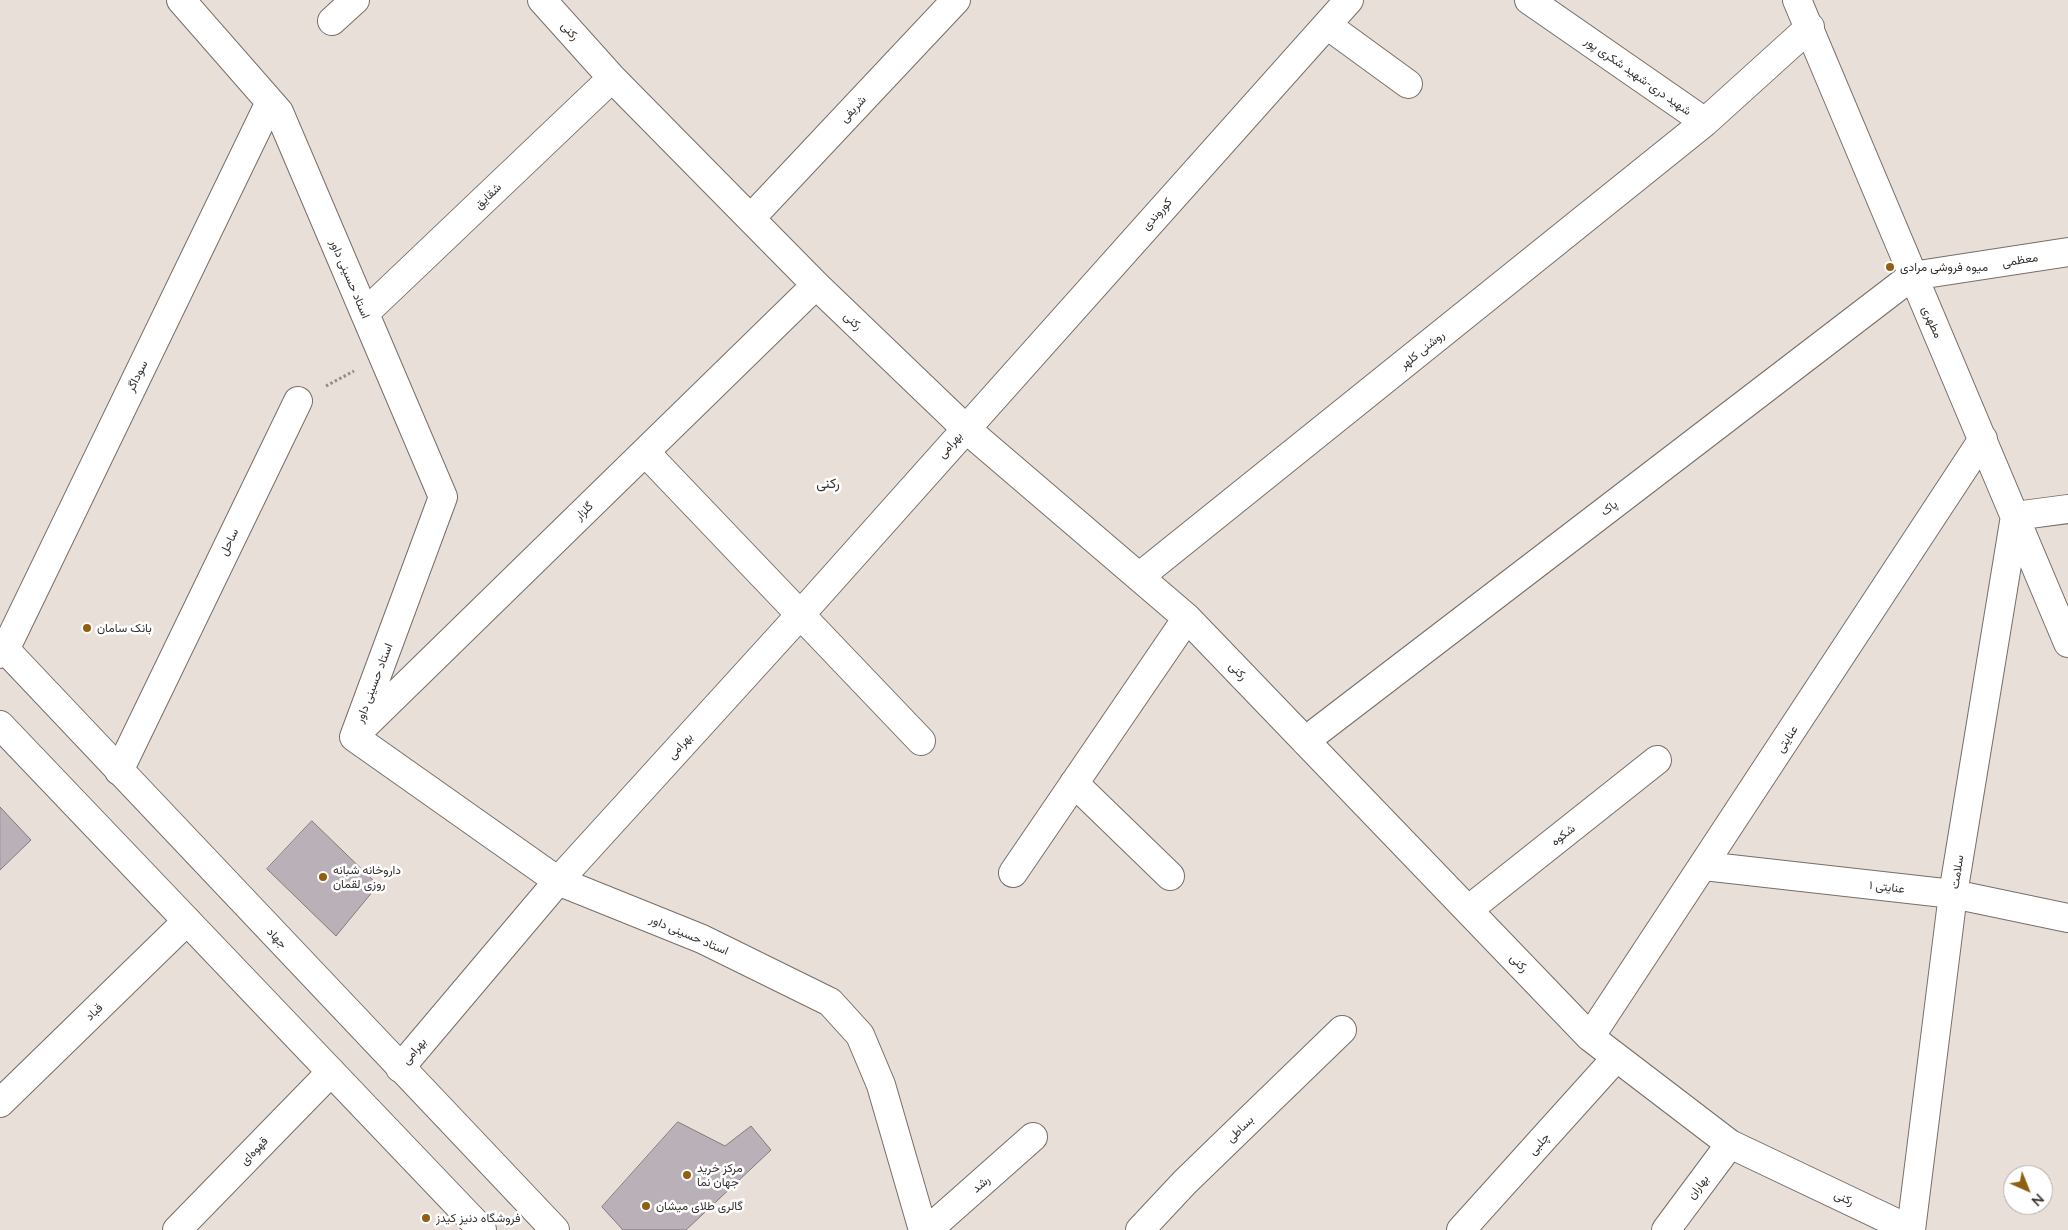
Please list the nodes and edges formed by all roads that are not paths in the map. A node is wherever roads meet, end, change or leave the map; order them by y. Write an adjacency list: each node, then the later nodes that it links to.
1 (181, 0): 13 (street, استاد حسینی داور)
2 (355, 0): 8 (street)
3 (543, 0): 11 (street, رکنی)
4 (956, 0): 15 (street, شریفی)
5 (1349, 0): 9 (street, کوروندی)
6 (1529, 0): 14 (street, شهید دری-شهید شکری پور)
7 (1797, 0): 10 (street, مطهری)
8 (332, 21)
9 (1327, 25): 12 (street); 21 (street, کوروندی)
10 (1810, 27): 14 (street, شهید دری-شهید شکری پور); 17 (street, مطهری)
11 (612, 78): 15 (street, رکنی); 19 (street, شقایق)
12 (1408, 84)
13 (270, 102): 19 (street, استاد حسینی داور); 30 (street, سوداگر)
14 (1705, 122): 26 (street, روشنی کلهر)
15 (752, 218): 18 (street, رکنی)
16 (2068, 252): 17 (street, معظمی)
17 (1912, 276): 22 (street, مطهری); 33 (street, پاک)
18 (816, 285): 21 (street, رکنی); 23 (street, گلزار)
19 (365, 313): 32 (street, استاد حسینی داور)
20 (298, 401): 36 (street, ساحل)
21 (965, 428): 26 (street, رکنی); 27 (street, بهرامی)
22 (1983, 439): 25 (street, مطهری); 38 (street, عنایتی)
23 (645, 452): 27 (street); 32 (street, گلزار)
24 (2068, 509): 25 (street)
25 (2015, 516): 29 (street, مطهری); 42 (street, سلامت)
26 (1139, 577): 28 (street, رکنی)
27 (800, 615): 34 (street); 41 (street, بهرامی)
28 (1187, 618): 33 (street, رکنی); 37 (street)
29 (2068, 643)
30 (2, 650): 36 (street, جهاد)
31 (0, 725): 45 (street)
32 (354, 737): 41 (street, استاد حسینی داور)
33 (1306, 741): 43 (street, رکنی)
34 (921, 742)
35 (1657, 760): 43 (street, شکوه)
36 (119, 771): 49 (street, جهاد)
37 (1074, 783): 39 (street); 40 (street)
38 (1704, 866): 42 (street, عنایتی ۱); 47 (street, عنایتی)
39 (1013, 873)
40 (1170, 876)
41 (558, 881): 49 (street, بهرامی); 57 (street, استاد حسینی داور)
42 (1953, 894): 44 (street, عنایتی ۱); 62 (street, سلامت)
43 (1468, 910): 47 (street, رکنی)
44 (2068, 918)
45 (187, 921): 50 (street); 51 (street, قباد)
46 (1342, 1030): 59 (street, بساطی)
47 (1590, 1037): 48 (street, رکنی)
48 (1616, 1058): 53 (street, رکنی); 60 (street, چلبی)
49 (400, 1068): 56 (street, جهاد)
50 (331, 1072): 54 (street, قهوه‌ای); 55 (street)
51 (0, 1103)
52 (1033, 1137): 58 (street, رشد)
53 (1730, 1144): 61 (street, بهاران); 62 (street, رکنی)
54 (177, 1230)
55 (482, 1230)
56 (555, 1230)
57 (923, 1230)
58 (928, 1230)
59 (1140, 1230)
60 (1461, 1230)
61 (1666, 1230)
62 (1911, 1230)

